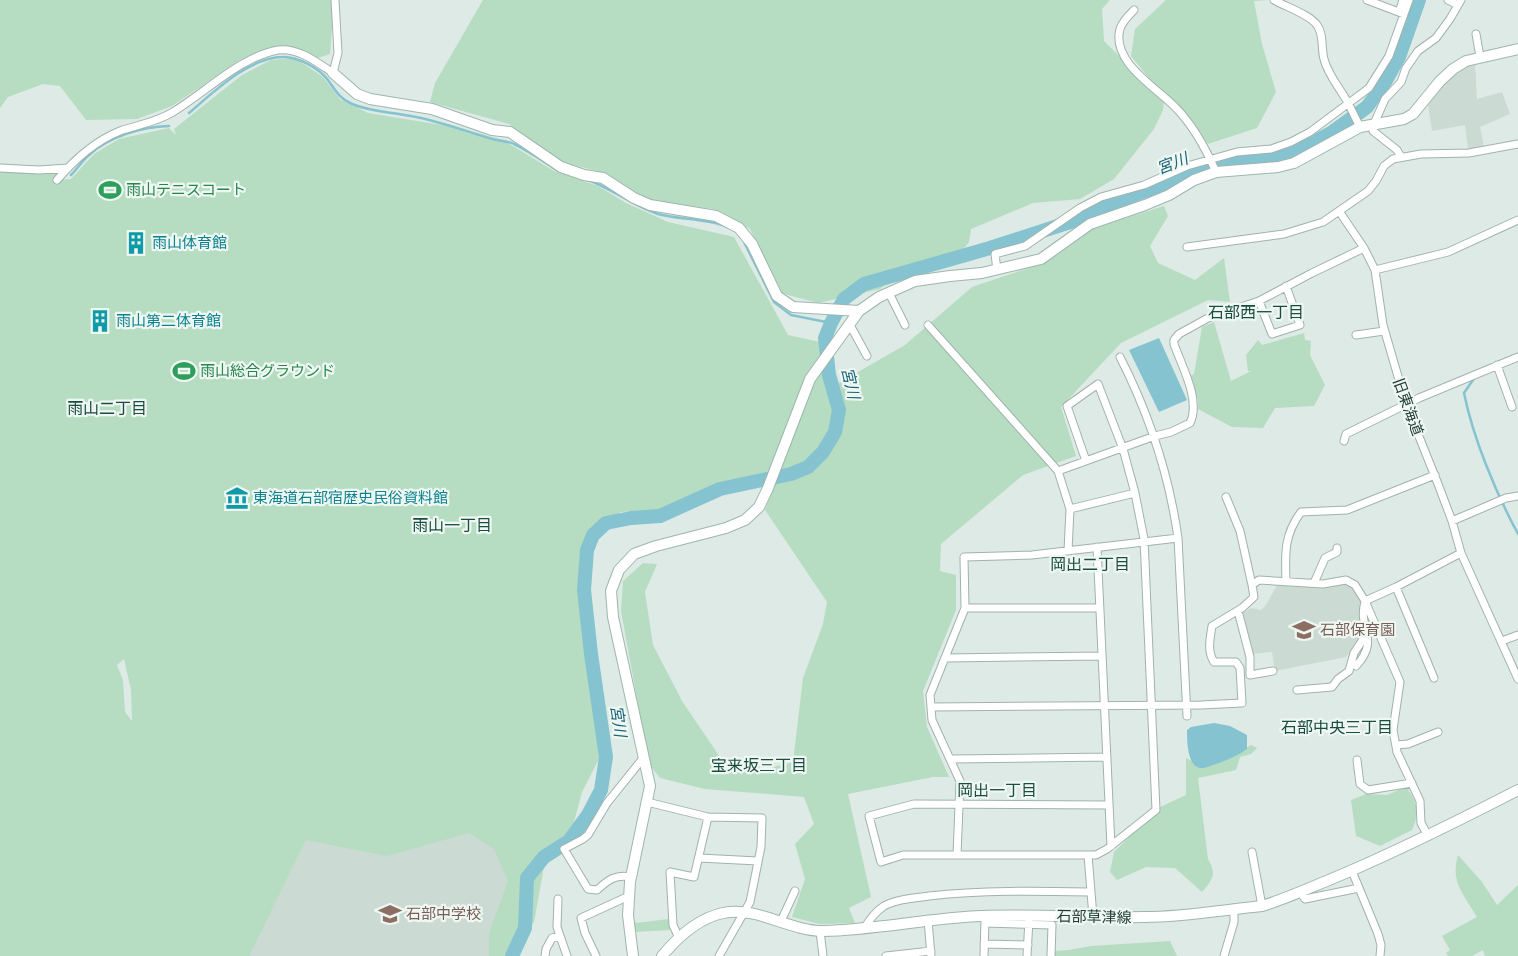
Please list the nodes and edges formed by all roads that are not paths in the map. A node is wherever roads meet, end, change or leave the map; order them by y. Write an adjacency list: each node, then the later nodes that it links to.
1 (335, 0): 13 (street)
2 (1274, 0): 14 (street)
3 (1367, 0): 9 (street)
4 (1404, 0): 9 (street)
5 (1409, 0): 9 (street)
6 (1448, 0): 7 (street)
7 (1459, 2): 16 (street)
8 (1134, 10): 19 (street)
9 (1402, 13): 14 (street)
10 (1476, 34): 12 (street)
11 (1518, 49): 12 (street)
12 (1480, 57): 16 (street)
13 (333, 73): 21 (street); 33 (street)
14 (1349, 106): 15 (street); 19 (street)
15 (1358, 124): 16 (street); 22 (street)
16 (1373, 126): 18 (street)
17 (1518, 144): 18 (street)
18 (1400, 157): 24 (street)
19 (1210, 159): 22 (street); 28 (street)
20 (0, 168): 21 (street)
21 (68, 168): 23 (street)
22 (1216, 172): 28 (street)
23 (57, 180)
24 (1339, 212): 26 (street); 27 (street, 旧東海道)
25 (1518, 220): 29 (street)
26 (1187, 247)
27 (1364, 248): 29 (street, 旧東海道); 30 (street)
28 (997, 268): 31 (street)
29 (1374, 270): 37 (street, 旧東海道)
30 (1286, 286): 32 (street); 32 (street)
31 (889, 292): 33 (street); 35 (street)
32 (1259, 301): 45 (street)
33 (860, 311): 34 (street)
34 (850, 325): 39 (street); 88 (street)
35 (905, 325)
36 (928, 325): 49 (street)
37 (1384, 331): 38 (street); 43 (street, 旧東海道)
38 (1356, 335)
39 (867, 356)
40 (1120, 357): 45 (street)
41 (1518, 357): 42 (street)
42 (1497, 365): 43 (street); 44 (street)
43 (1406, 404): 46 (street); 50 (street, 旧東海道)
44 (1512, 407)
45 (1154, 436): 47 (street); 56 (street)
46 (1344, 441)
47 (1122, 448): 48 (street); 48 (street); 51 (street)
48 (1086, 461): 49 (street)
49 (1058, 471): 54 (street)
50 (1434, 475): 55 (street, 旧東海道); 62 (street)
51 (1135, 493): 54 (street); 57 (street)
52 (1518, 496): 55 (street)
53 (1226, 497): 64 (street)
54 (1070, 509): 60 (street)
55 (1452, 521): 61 (street, 旧東海道)
56 (1178, 538): 57 (street); 81 (street)
57 (1144, 542): 58 (street); 80 (street)
58 (1097, 547): 60 (street); 68 (street)
59 (1337, 548): 63 (street)
60 (1068, 551): 67 (street)
61 (1461, 554): 65 (street); 72 (street, 旧東海道)
62 (1286, 581): 63 (street); 64 (street)
63 (1314, 583): 66 (street)
64 (1252, 585): 69 (street)
65 (1396, 588): 66 (street); 77 (street)
66 (1365, 602): 70 (street); 86 (street)
67 (965, 608): 68 (street); 74 (street)
68 (1100, 608): 73 (street)
69 (1238, 611): 76 (street); 81 (street)
70 (1366, 631): 75 (street); 79 (street)
71 (1518, 635): 72 (street)
72 (1502, 641): 78 (street, 旧東海道)
73 (1102, 656): 74 (street); 82 (street)
74 (945, 658): 83 (street)
75 (1356, 666)
76 (1273, 671)
77 (1434, 678)
78 (1518, 679)
79 (1297, 690)
80 (1152, 705): 81 (street); 82 (street); 98 (street)
81 (1186, 705): 84 (street)
82 (1104, 706): 83 (street); 87 (street)
83 (931, 707): 89 (street)
84 (1187, 716)
85 (1438, 732): 86 (street)
86 (1396, 745): 91 (street)
87 (1107, 757): 89 (street); 95 (street)
88 (644, 758): 93 (street); 105 (street)
89 (950, 759): 94 (street)
90 (1357, 760): 91 (street)
91 (1412, 783): 97 (street)
92 (1518, 790): 97 (street, 石部草津線)
93 (647, 802): 96 (street); 105 (street)
94 (959, 804): 95 (street); 100 (street); 100 (street)
95 (1109, 805): 98 (street)
96 (708, 817): 102 (street); 103 (street)
97 (1428, 836): 104 (street, 石部草津線)
98 (1111, 846): 101 (street)
99 (1252, 852): 112 (street)
100 (957, 855): 101 (street)
101 (1088, 855): 108 (street)
102 (699, 858): 103 (street); 123 (street)
103 (758, 861): 114 (street)
104 (1352, 870): 106 (street); 109 (street, 石部草津線)
105 (631, 877): 110 (street)
106 (1359, 888): 109 (street); 139 (street)
107 (795, 891): 119 (street)
108 (1090, 892): 115 (street); 120 (street)
109 (1300, 892): 112 (street, 石部草津線)
110 (629, 896): 129 (street); 130 (street)
111 (558, 899): 122 (street)
112 (1262, 906): 113 (street, 石部草津線)
113 (1234, 909): 115 (street, 石部草津線); 138 (street)
114 (744, 913): 119 (street, 石部草津線); 123 (street, 石部草津線); 132 (street)
115 (1093, 917): 118 (street, 石部草津線)
116 (928, 920): 117 (street, 石部草津線); 120 (street, 石部草津線); 126 (street)
117 (985, 920): 118 (street, 石部草津線); 124 (street)
118 (1029, 920): 125 (street); 137 (street)
119 (781, 921): 121 (street, 石部草津線)
120 (864, 929): 121 (street, 石部草津線)
121 (820, 931): 133 (street)
122 (560, 936): 127 (street); 128 (street)
123 (679, 938): 131 (street, 石部草津線)
124 (984, 944): 125 (street); 135 (street)
125 (1028, 945): 136 (street)
126 (931, 953): 134 (street)
127 (545, 956)
128 (567, 956)
129 (596, 956)
130 (633, 956)
131 (662, 956)
132 (719, 956)
133 (823, 956)
134 (886, 956)
135 (984, 956)
136 (1027, 956)
137 (1051, 956)
138 (1224, 956)
139 (1380, 956)

